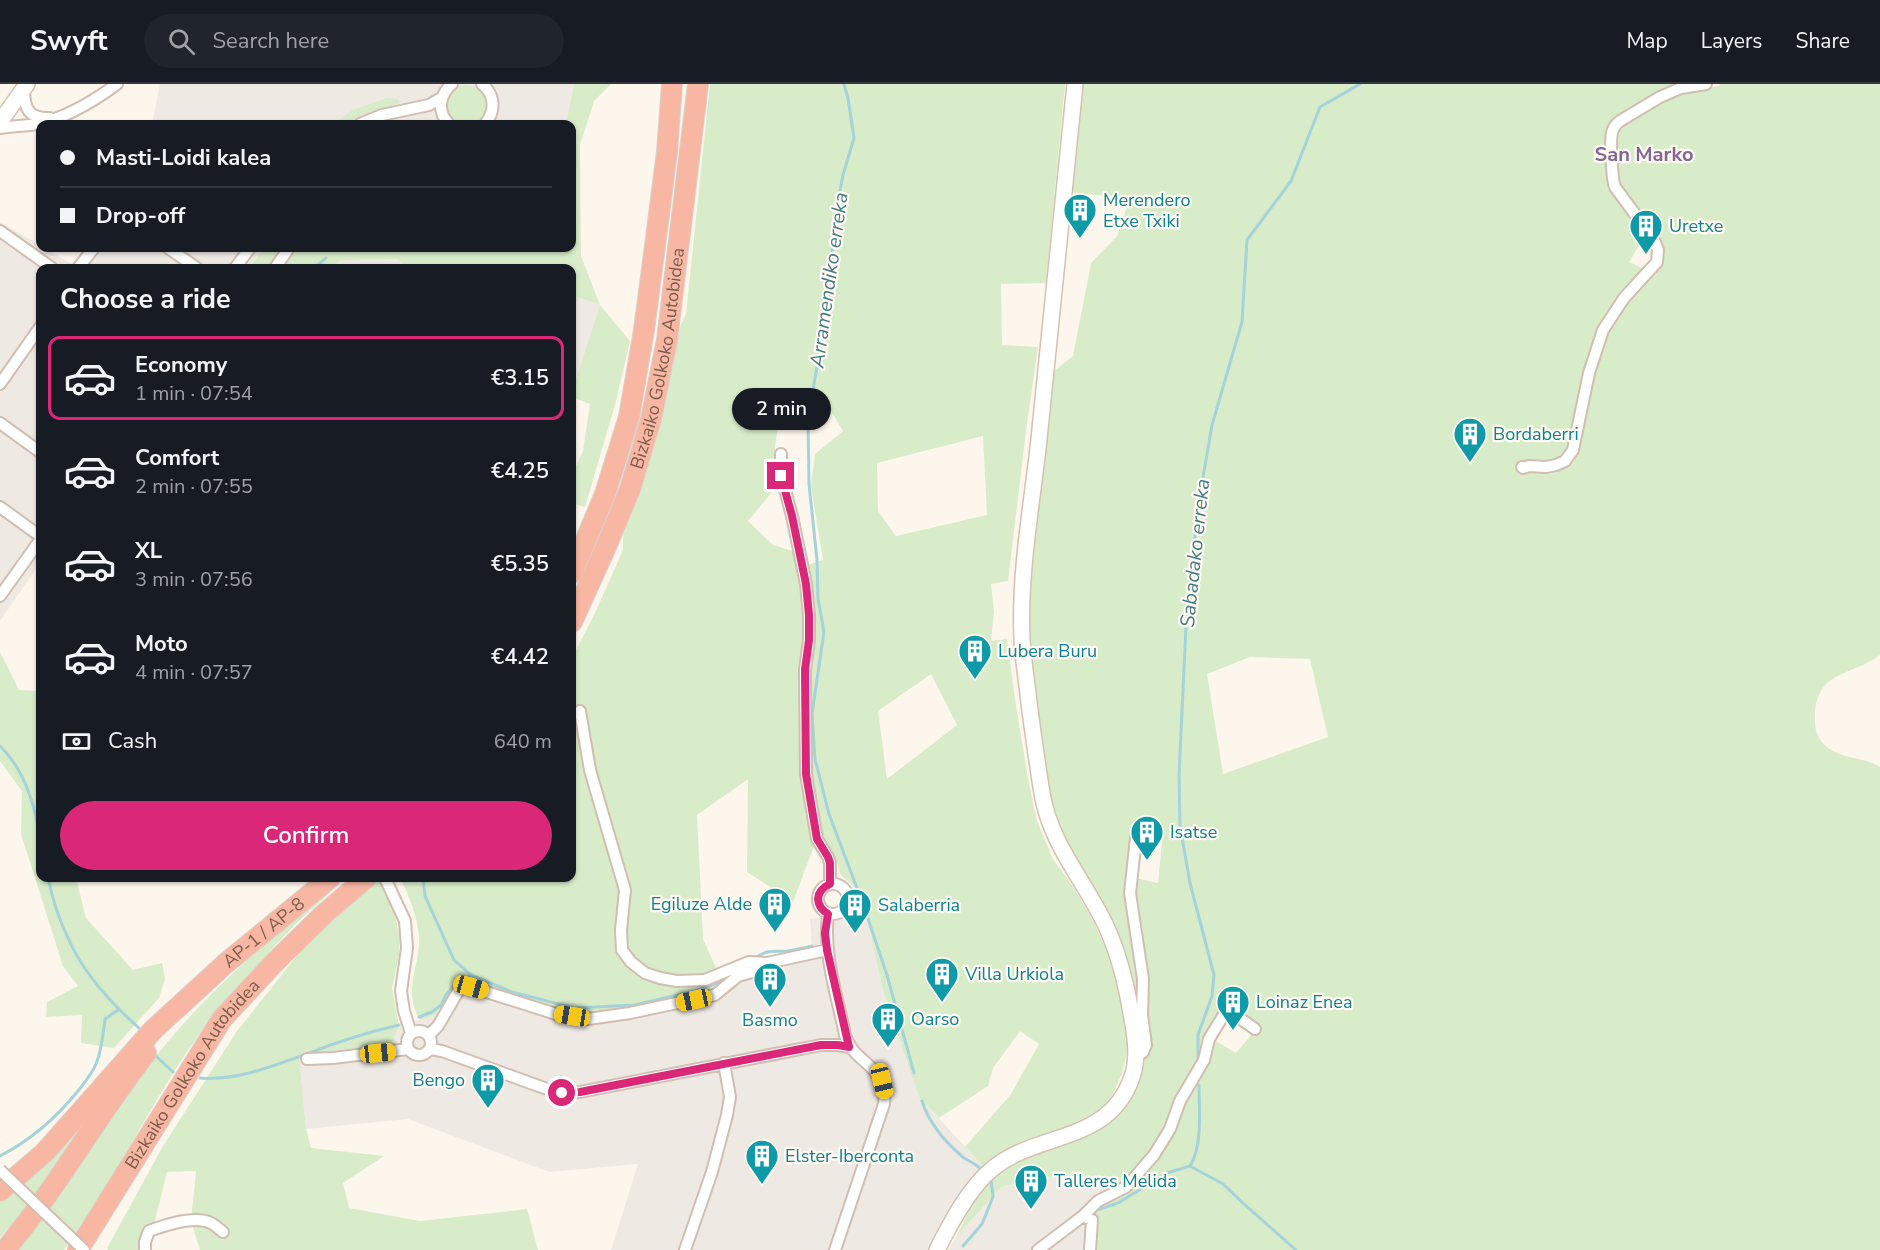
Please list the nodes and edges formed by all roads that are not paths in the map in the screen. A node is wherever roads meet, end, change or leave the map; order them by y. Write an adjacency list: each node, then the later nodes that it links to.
1 (117, 84): 15 (street)
2 (452, 84): 10 (street)
3 (482, 84): 11 (street)
4 (497, 84): 11 (street)
5 (672, 84): 35 (highway, Bizkaiko Golkoko Autobidea)
6 (698, 84): 37 (highway, Bizkaiko Golkoko Autobidea)
7 (1075, 84): 55 (street)
8 (1706, 84): 31 (street)
9 (26, 87): 14 (street); 15 (street)
10 (441, 98): 12 (street); 13 (street)
11 (492, 100): 18 (street)
12 (416, 108): 13 (street); 16 (street)
13 (442, 114): 17 (street)
14 (4, 117): 15 (street)
15 (34, 120): 19 (street)
16 (370, 120)
17 (446, 120)
18 (488, 120)
19 (0, 128)
20 (0, 231): 23 (street)
21 (91, 252): 24 (street)
22 (174, 252): 25 (street)
23 (46, 264)
24 (81, 264)
25 (191, 264)
26 (36, 333): 27 (street)
27 (0, 384)
28 (0, 423): 29 (street)
29 (36, 449)
30 (781, 454): 43 (street)
31 (1522, 467)
32 (0, 507): 33 (street)
33 (36, 535)
34 (36, 544): 36 (street)
35 (576, 563)
36 (0, 596)
37 (576, 613)
38 (580, 711): 47 (street)
39 (1154, 840): 55 (street)
40 (325, 882): 48 (highway, AP-1 / AP-8)
41 (361, 882): 44 (highway, AP-1 / AP-8)
42 (388, 882): 50 (street)
43 (830, 884): 45 (street); 45 (street)
44 (324, 914): 59 (highway, Bizkaiko Golkoko Autobidea)
45 (828, 914): 46 (street)
46 (827, 950): 47 (street); 52 (street)
47 (767, 963): 51 (street)
48 (198, 988): 60 (highway); 63 (highway)
49 (1255, 1029): 61 (street)
50 (411, 1033): 51 (street); 53 (street)
51 (429, 1035): 54 (street)
52 (849, 1047): 57 (street); 69 (street)
53 (408, 1049): 54 (street); 56 (street)
54 (430, 1049): 57 (street)
55 (1136, 1057): 70 (street)
56 (308, 1059)
57 (724, 1063): 68 (street)
58 (0, 1170): 65 (street, bridge)
59 (125, 1175): 64 (highway, Bizkaiko Golkoko Autobidea); 66 (highway)
60 (0, 1191)
61 (1083, 1216): 71 (street); 72 (street)
62 (223, 1232): 67 (street)
63 (5, 1250)
64 (78, 1250)
65 (84, 1250)
66 (94, 1250)
67 (145, 1250)
68 (686, 1250)
69 (835, 1250)
70 (937, 1250)
71 (1038, 1250)
72 (1090, 1250)

